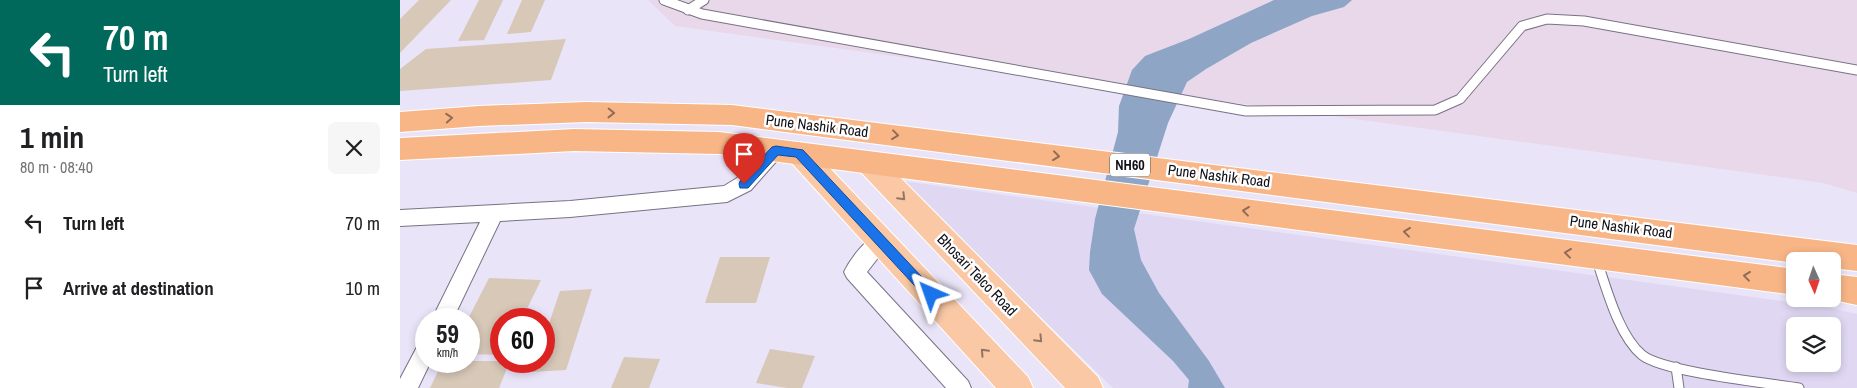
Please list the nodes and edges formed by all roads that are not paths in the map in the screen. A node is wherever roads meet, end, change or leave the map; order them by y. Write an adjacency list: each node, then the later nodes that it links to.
1 (664, 0): 3 (lane)
2 (704, 0): 3 (lane)
3 (688, 10): 4 (lane)
4 (1857, 70)
5 (400, 122): 13 (highway, Pune Nashik Road / NH60, one-way to 13)
6 (400, 149): 7 (highway, Pune Nashik Road / NH60)
7 (788, 151): 8 (highway, Pune Nashik Road / NH60); 9 (street); 11 (main road)
8 (868, 162): 12 (highway, Pune Nashik Road / NH60, one-way to 8); 24 (main road, Bhosari Telco Road, one-way to 24)
9 (494, 213): 10 (street); 17 (street)
10 (400, 218)
11 (881, 241): 22 (street); 23 (main road, one-way to 11)
12 (1595, 256): 14 (highway, Pune Nashik Road / NH60, one-way to 12); 18 (lane)
13 (1857, 258)
14 (1786, 281)
15 (1841, 288): 16 (highway)
16 (1857, 291)
17 (447, 308)
18 (1676, 367): 20 (lane); 25 (lane)
19 (415, 372): 21 (street)
20 (1768, 385): 26 (lane)
21 (407, 388)
22 (960, 388)
23 (1017, 388)
24 (1087, 388)
25 (1679, 388)
26 (1799, 388)

